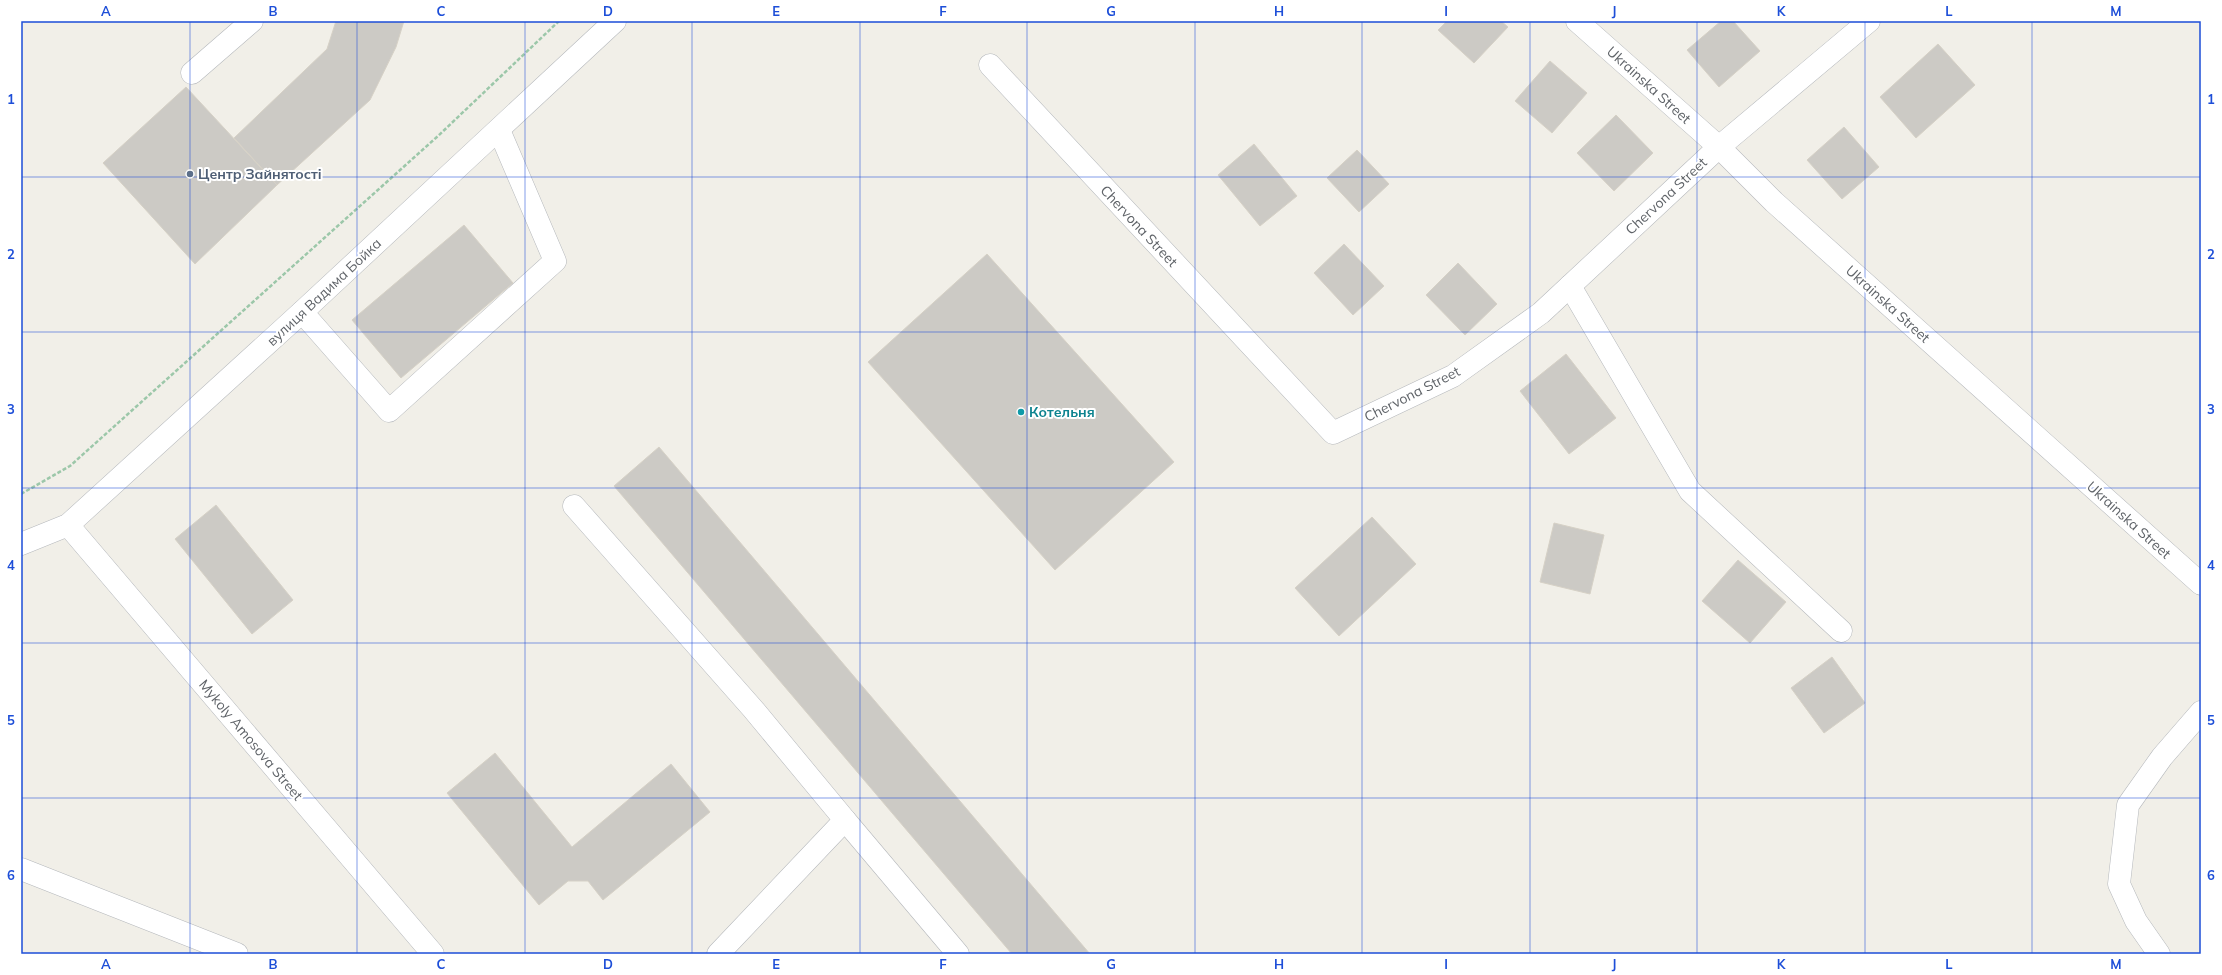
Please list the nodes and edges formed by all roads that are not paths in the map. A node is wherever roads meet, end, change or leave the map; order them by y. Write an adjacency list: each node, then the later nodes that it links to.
1 (252, 21): 6 (street)
2 (615, 21): 7 (street, вулиця Вадима Бойка)
3 (1577, 21): 8 (street, Ukrainska Street)
4 (1869, 21): 8 (street, Chervona Street)
5 (990, 65): 9 (street, Chervona Street)
6 (192, 73)
7 (499, 130): 10 (street, вулиця Вадима Бойка); 10 (street)
8 (1719, 147): 9 (street, Chervona Street); 14 (street, Ukrainska Street)
9 (1570, 286): 15 (street)
10 (302, 312): 12 (street, вулиця Вадима Бойка)
11 (574, 506): 17 (street)
12 (68, 525): 13 (street, вулиця Вадима Бойка); 20 (street, Mykoly Amosova Street)
13 (21, 544)
14 (2201, 584)
15 (1841, 631)
16 (2201, 712): 23 (street)
17 (845, 820): 21 (street); 22 (street)
18 (21, 869): 19 (street)
19 (235, 954)
20 (433, 954)
21 (718, 954)
22 (958, 954)
23 (2159, 954)

